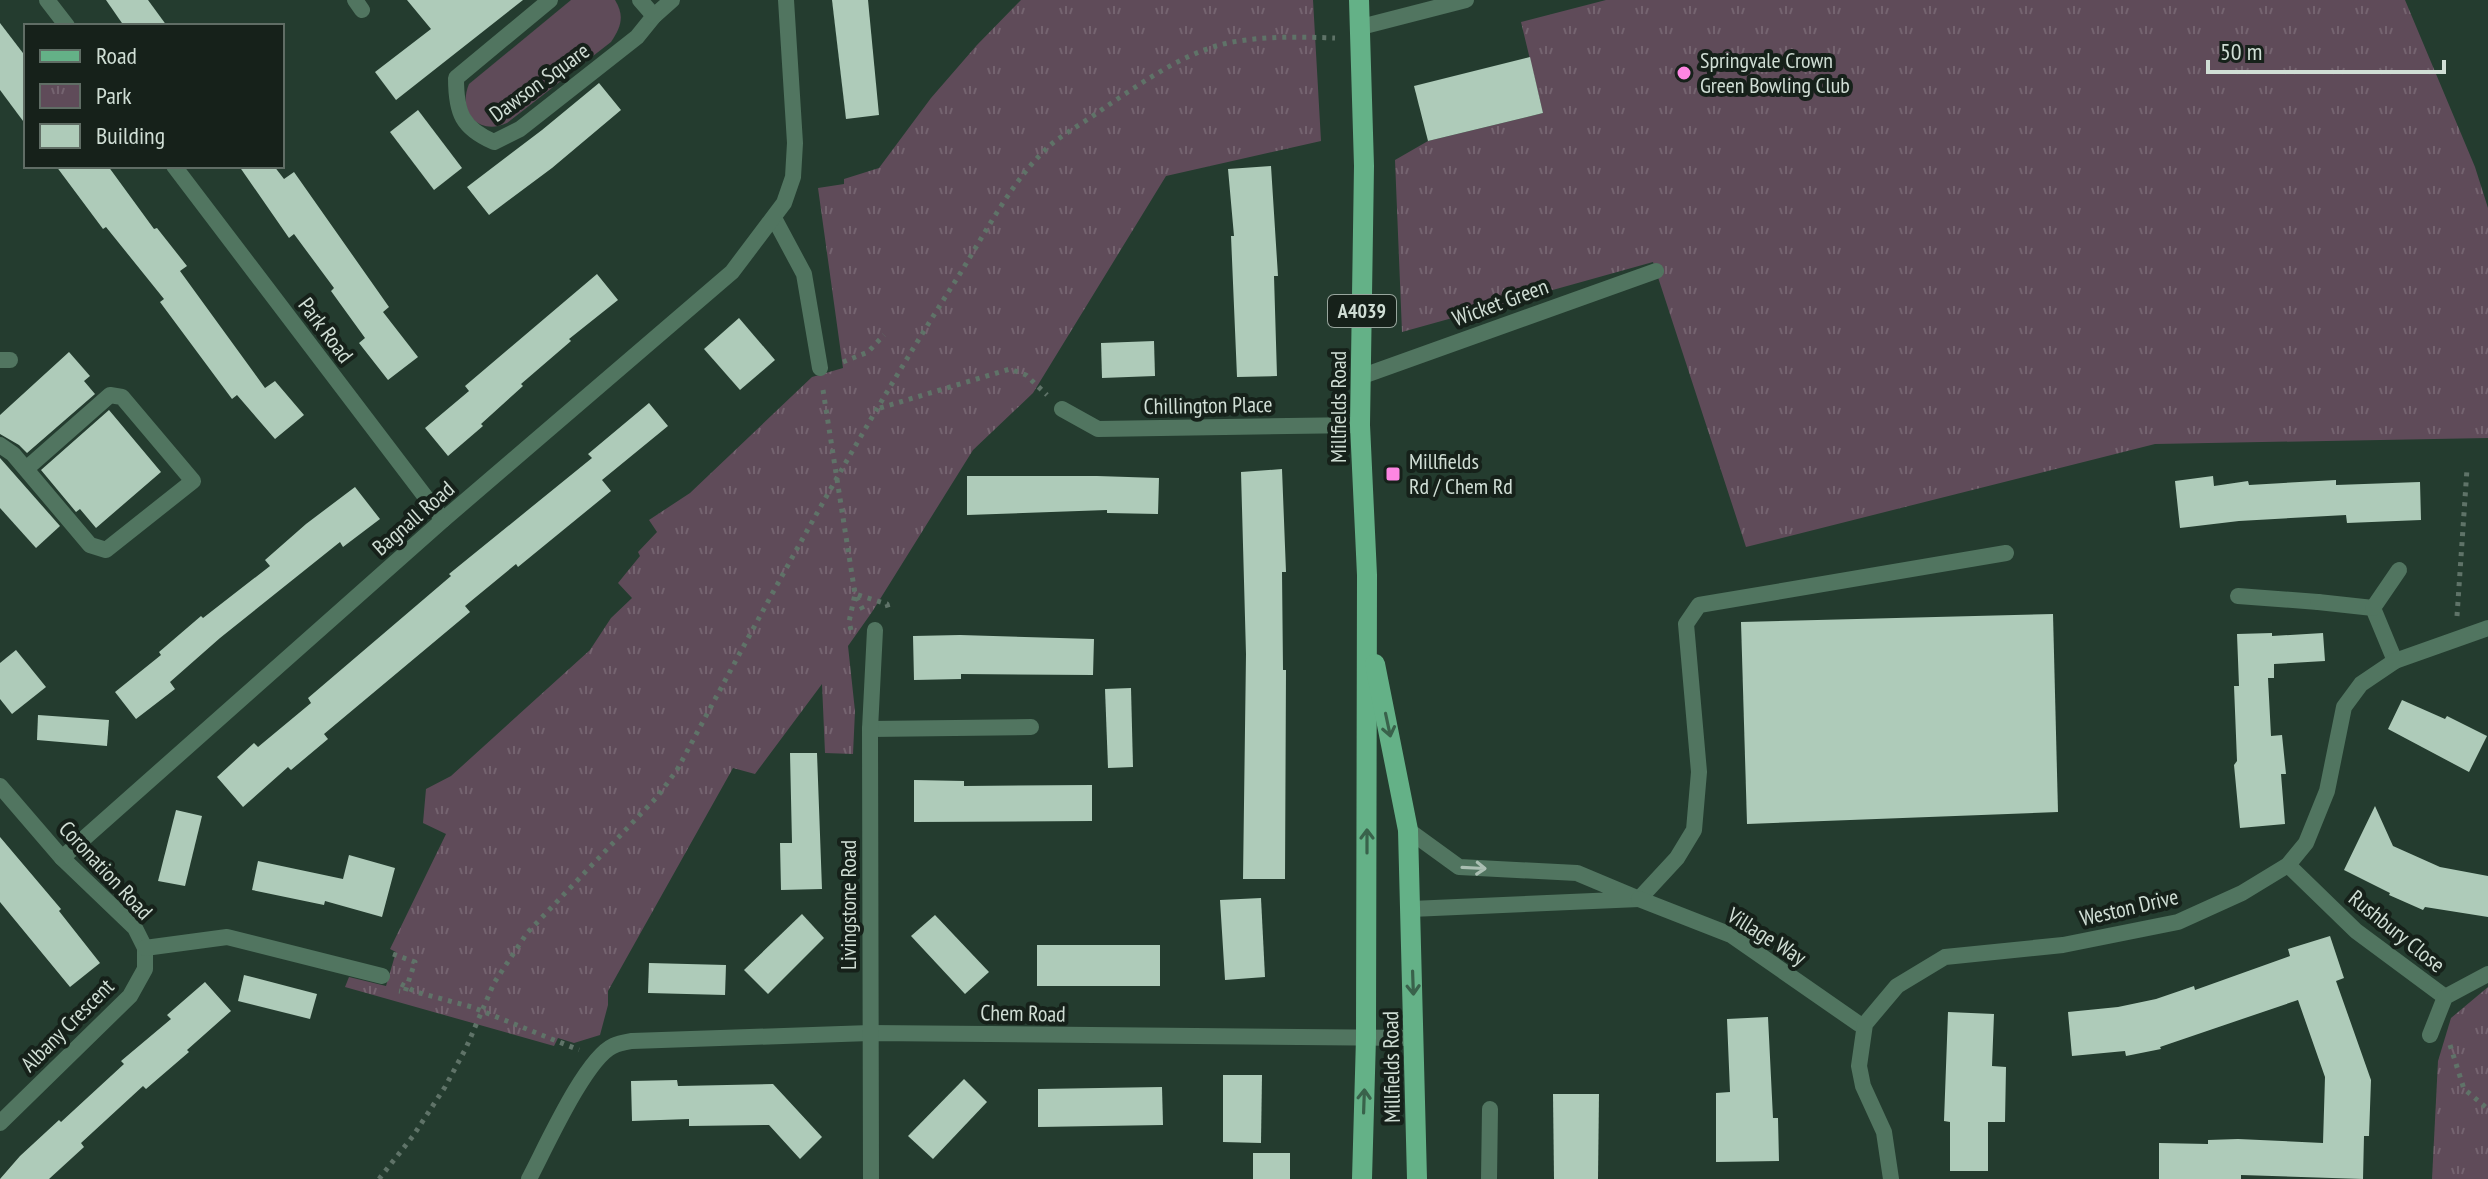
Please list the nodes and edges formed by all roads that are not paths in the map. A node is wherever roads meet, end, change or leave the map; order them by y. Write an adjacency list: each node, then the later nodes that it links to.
1 (47, 0): 9 (street)
2 (550, 0): 8 (street, Dawson Square)
3 (640, 0): 8 (street)
4 (672, 0): 8 (street, Dawson Square)
5 (786, 0): 12 (street, Bagnall Road)
6 (1359, 0): 10 (main road, Millfields Road / A4039)
7 (1466, 0): 10 (street)
8 (654, 16)
9 (65, 24)
10 (1360, 33): 15 (main road, Millfields Road / A4039)
11 (176, 168): 20 (street, Park Road)
12 (774, 218): 14 (street); 20 (street, Bagnall Road)
13 (1656, 271): 15 (street, Wicket Green)
14 (820, 368)
15 (1360, 377): 17 (main road, Millfields Road / A4039)
16 (1062, 409): 17 (street, Chillington Place)
17 (1360, 425): 25 (main road, Millfields Road / A4039)
18 (0, 445): 19 (street)
19 (26, 469): 19 (street)
20 (443, 520): 33 (street, Bagnall Road)
21 (2006, 553): 35 (street)
22 (2399, 570): 24 (street)
23 (2238, 596): 24 (street)
24 (2373, 608): 28 (street)
25 (1366, 621): 32 (main road, Millfields Road / A4039, one-way to 32); 44 (main road, Millfields Road / A4039, one-way to 25)
26 (2488, 628): 28 (street, Weston Drive)
27 (875, 630): 30 (street, Livingstone Road)
28 (2395, 661): 34 (street, Weston Drive)
29 (1031, 727): 30 (street)
30 (870, 729): 42 (street, Livingstone Road)
31 (0, 786): 33 (street, Coronation Road)
32 (1408, 830): 35 (street, Village Way, one-way to 35); 36 (main road, Millfields Road / A4039)
33 (62, 858): 37 (street, Coronation Road)
34 (2288, 865): 40 (street, Rushbury Close); 41 (street, Weston Drive)
35 (1639, 899): 36 (street, Village Way); 41 (street, Village Way)
36 (1411, 909): 45 (main road, Millfields Road / A4039, one-way to 45)
37 (145, 948): 39 (street, Coronation Road); 47 (street, Albany Crescent)
38 (2488, 974): 40 (street, Rushbury Close)
39 (382, 976)
40 (2445, 997): 43 (street, Rushbury Close)
41 (1865, 1024): 53 (street)
42 (870, 1033): 44 (street, Chem Road); 48 (street, Chem Road); 49 (street, Livingstone Road)
43 (2430, 1035)
44 (1366, 1038): 45 (street, Chem Road); 50 (main road, Millfields Road / A4039, one-way to 44)
45 (1414, 1038): 51 (main road, Millfields Road / A4039)
46 (1490, 1109): 52 (street)
47 (0, 1123)
48 (529, 1179)
49 (871, 1179)
50 (1362, 1179)
51 (1417, 1179)
52 (1489, 1179)
53 (1891, 1179)

